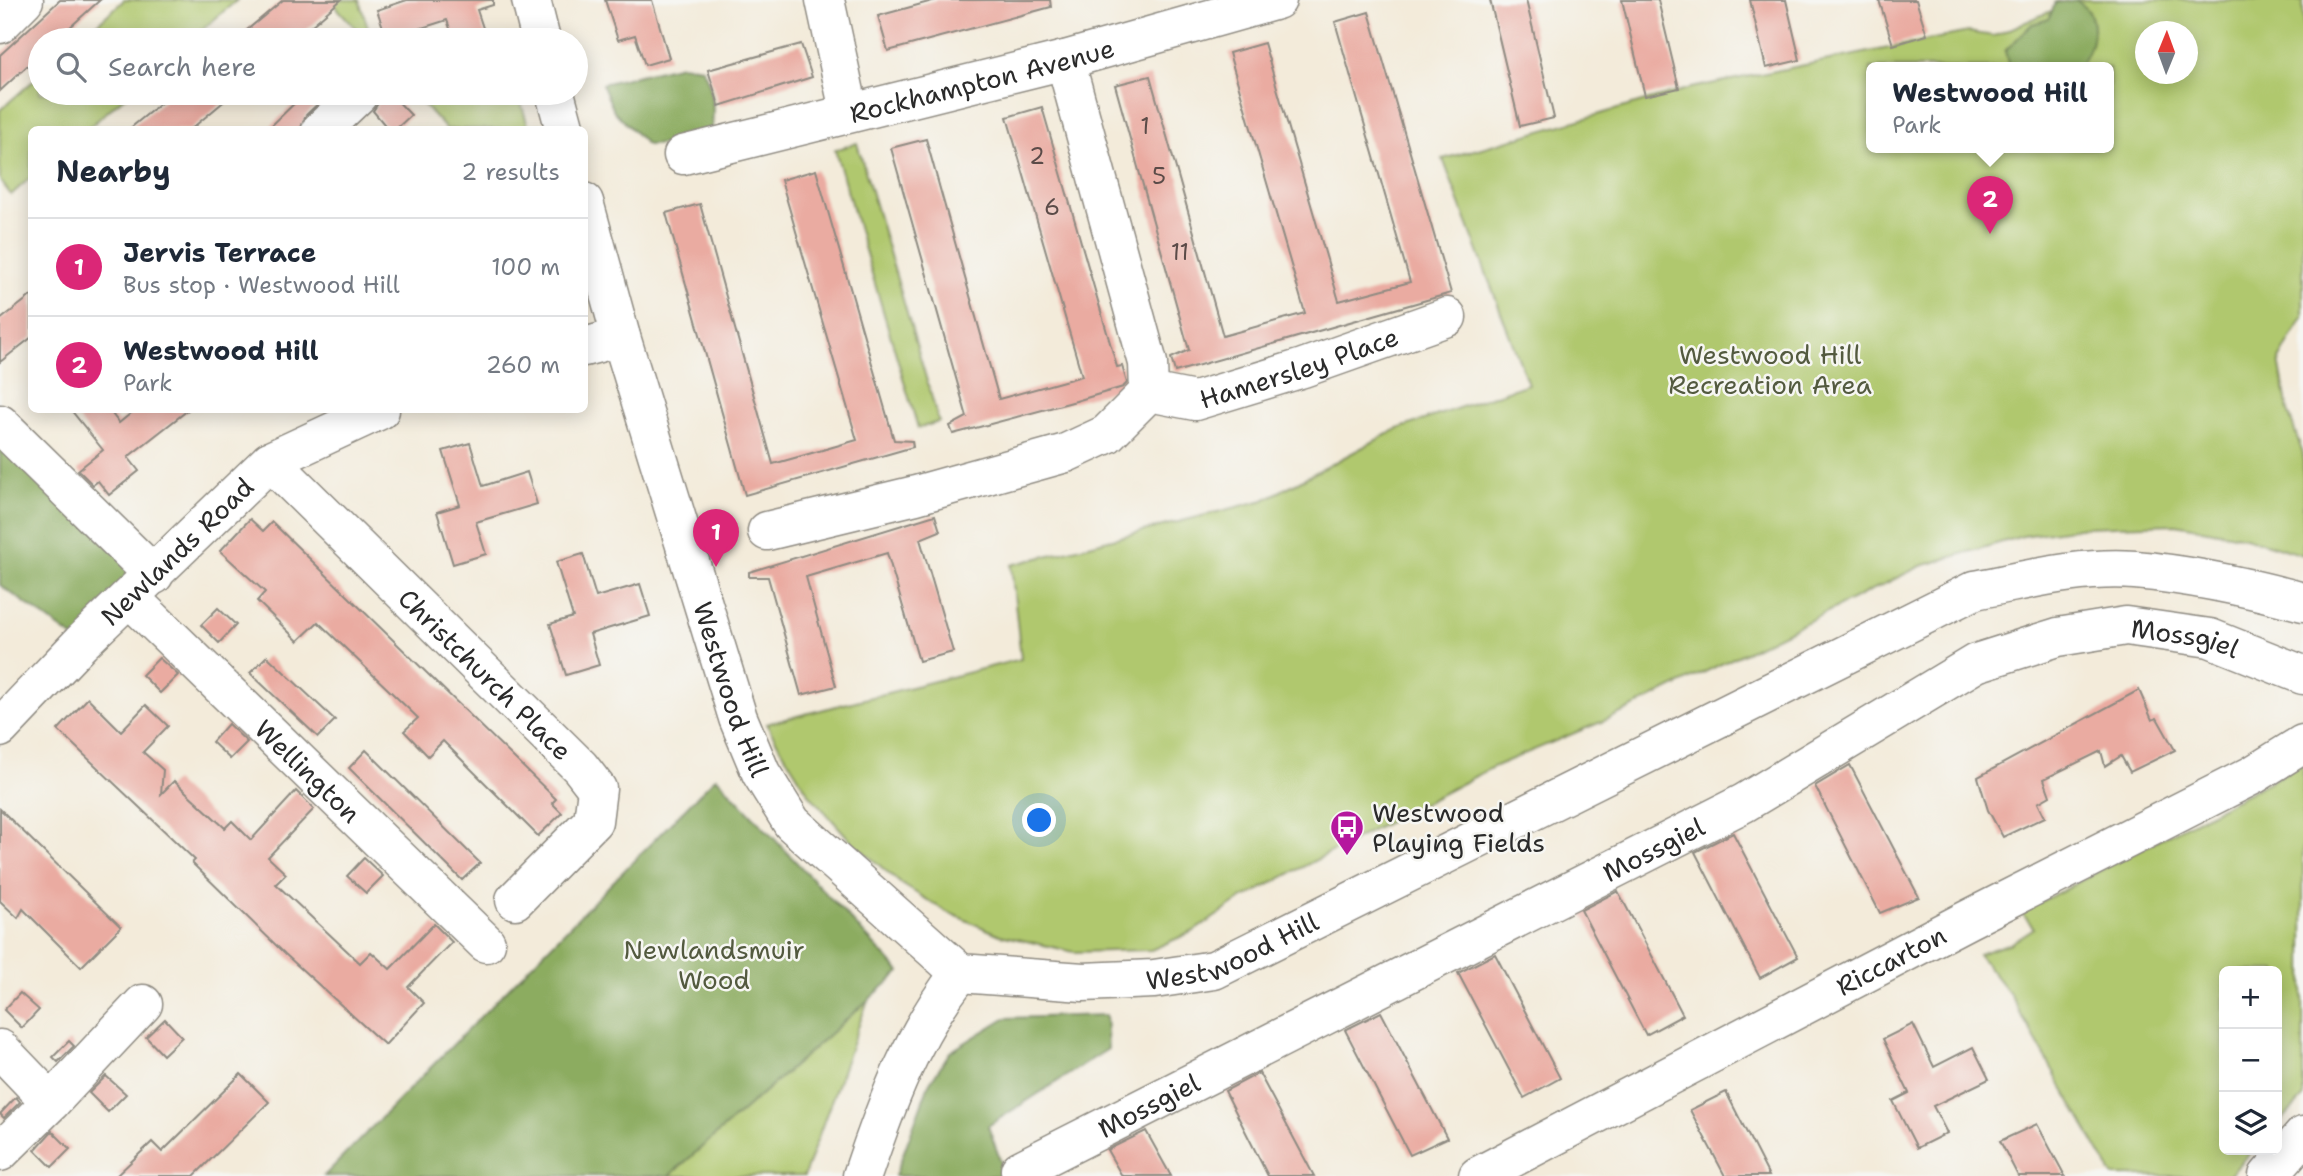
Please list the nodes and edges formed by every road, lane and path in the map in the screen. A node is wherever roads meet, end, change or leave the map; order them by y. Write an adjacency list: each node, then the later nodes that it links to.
1 (24, 0): 5 (street)
2 (531, 0): 6 (street)
3 (825, 0): 10 (street)
4 (1277, 0): 7 (street, Rockhampton Avenue)
5 (0, 24)
6 (538, 28)
7 (1065, 60): 10 (street, Rockhampton Avenue); 18 (street)
8 (347, 105): 11 (street)
9 (558, 105): 12 (street)
10 (849, 111): 13 (street, Rockhampton Avenue)
11 (325, 126)
12 (564, 126)
13 (683, 155)
14 (588, 217): 16 (street, Westwood Hill)
15 (1447, 317): 18 (street, Hamersley Place)
16 (621, 337): 17 (street); 30 (street, Westwood Hill)
17 (588, 345)
18 (1149, 392): 22 (street)
19 (374, 413): 21 (street, Newlands Road)
20 (0, 424): 23 (street, Wellington)
21 (270, 461): 23 (street, Newlands Road); 28 (street, Christchurch Place)
22 (767, 531)
23 (142, 586): 26 (street, Newlands Road); 29 (street, Wellington)
24 (2303, 602): 30 (street, Westwood Hill)
25 (2303, 675): 36 (street, Mossgiel)
26 (0, 728)
27 (2303, 744): 38 (street, Riccarton)
28 (515, 900)
29 (486, 943)
30 (960, 972): 37 (street)
31 (143, 1004): 33 (street)
32 (0, 1049): 33 (street)
33 (51, 1102): 35 (street)
34 (2303, 1136): 39 (street)
35 (0, 1152)
36 (1020, 1170)
37 (862, 1176)
38 (1478, 1176)
39 (2268, 1176)

